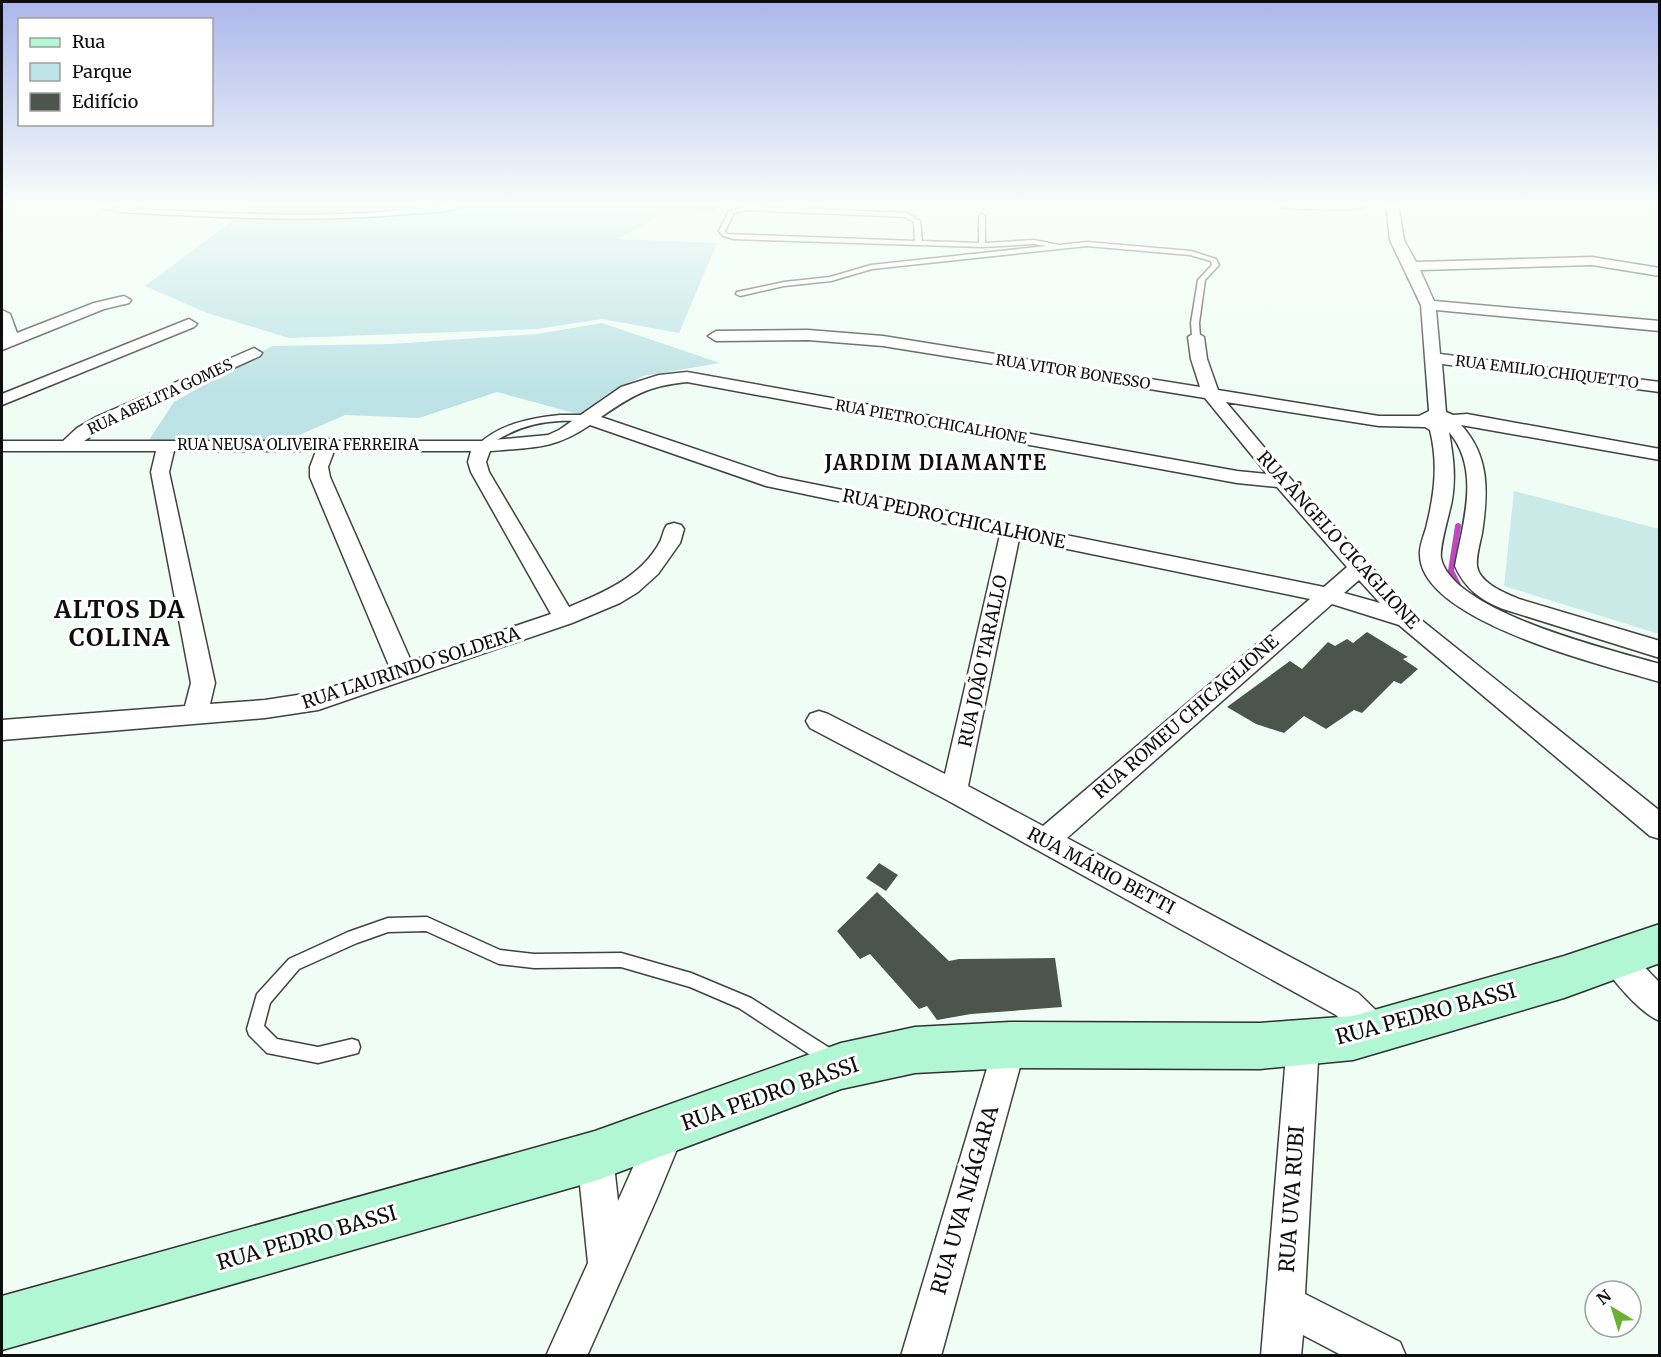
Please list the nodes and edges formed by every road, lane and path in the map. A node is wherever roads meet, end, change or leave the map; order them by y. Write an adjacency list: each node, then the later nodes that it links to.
1 (870, 267): 6 (lane)
2 (1214, 267): 13 (lane)
3 (1412, 267): 8 (street)
4 (1631, 267): 5 (street)
5 (1659, 272)
6 (740, 294)
7 (124, 300): 14 (street)
8 (1428, 305): 11 (street); 16 (street)
9 (2, 314): 14 (street)
10 (189, 324): 19 (street)
11 (1659, 326)
12 (716, 336): 18 (street, RUA VITOR BONESSO)
13 (1196, 337): 18 (street, RUA ÂNGELO CICAGLIONE)
14 (6, 343)
15 (254, 353): 22 (street, RUA ABELITA GOMES)
16 (1434, 358): 17 (street, RUA EMILIO CHIQUETTO); 21 (street)
17 (1659, 387)
18 (1211, 394): 21 (street, RUA VITOR BONESSO); 28 (street, RUA ÂNGELO CICAGLIONE)
19 (2, 400)
20 (588, 418): 25 (street, RUA NEUSA OLIVEIRA FERREIRA); 28 (street, RUA PIETRO CHICALHONE); 30 (street, RUA PEDRO CHICALHONE)
21 (1441, 422): 27 (street, RUA VITOR BONESSO); 35 (street); 37 (street)
22 (70, 444): 24 (street, RUA NEUSA OLIVEIRA FERREIRA); 26 (street, RUA NEUSA OLIVEIRA FERREIRA)
23 (328, 444): 24 (street, RUA NEUSA OLIVEIRA FERREIRA); 25 (street, RUA NEUSA OLIVEIRA FERREIRA); 36 (street)
24 (168, 445): 38 (street)
25 (483, 446): 33 (street)
26 (2, 448)
27 (1659, 455)
28 (1283, 482): 31 (street, RUA ÂNGELO CICAGLIONE)
29 (674, 529): 33 (street, RUA LAURINDO SOLDERA)
30 (1011, 530): 32 (street, RUA PEDRO CHICALHONE); 41 (street, RUA JOÃO TARALLO)
31 (1359, 568): 32 (street, RUA ROMEU CHICAGLIONE); 34 (street, RUA ÂNGELO CICAGLIONE)
32 (1328, 595): 34 (street, RUA PEDRO CHICALHONE); 43 (street, RUA ROMEU CHICAGLIONE)
33 (564, 618): 36 (street, RUA LAURINDO SOLDERA)
34 (1407, 620): 42 (street, RUA ÂNGELO CICAGLIONE)
35 (1659, 650)
36 (404, 673): 38 (street, RUA LAURINDO SOLDERA)
37 (1659, 673)
38 (196, 713): 40 (street, RUA LAURINDO SOLDERA)
39 (819, 721): 41 (street, RUA MÁRIO BETTI)
40 (2, 730)
41 (954, 791): 43 (street, RUA MÁRIO BETTI)
42 (1659, 828)
43 (1045, 841): 47 (street, RUA MÁRIO BETTI)
44 (1659, 943): 45 (street, RUA PEDRO BASSI)
45 (1616, 959): 46 (street); 47 (street, RUA PEDRO BASSI)
46 (1659, 1006)
47 (1375, 1032): 48 (street, RUA PEDRO BASSI)
48 (1303, 1043): 49 (street, RUA PEDRO BASSI); 55 (street, RUA UVA RUBI)
49 (1010, 1044): 51 (street, RUA PEDRO BASSI); 58 (street, RUA UVA NIÁGARA)
50 (352, 1047): 51 (lane)
51 (841, 1066): 52 (street, RUA PEDRO BASSI)
52 (667, 1130): 53 (street, RUA PEDRO BASSI); 54 (street)
53 (595, 1156): 54 (street); 56 (street, RUA PEDRO BASSI)
54 (607, 1262): 57 (street)
55 (1284, 1304): 59 (street, RUA UVA RUBI); 60 (street)
56 (2, 1323)
57 (566, 1356)
58 (921, 1356)
59 (1281, 1356)
60 (1386, 1356)

